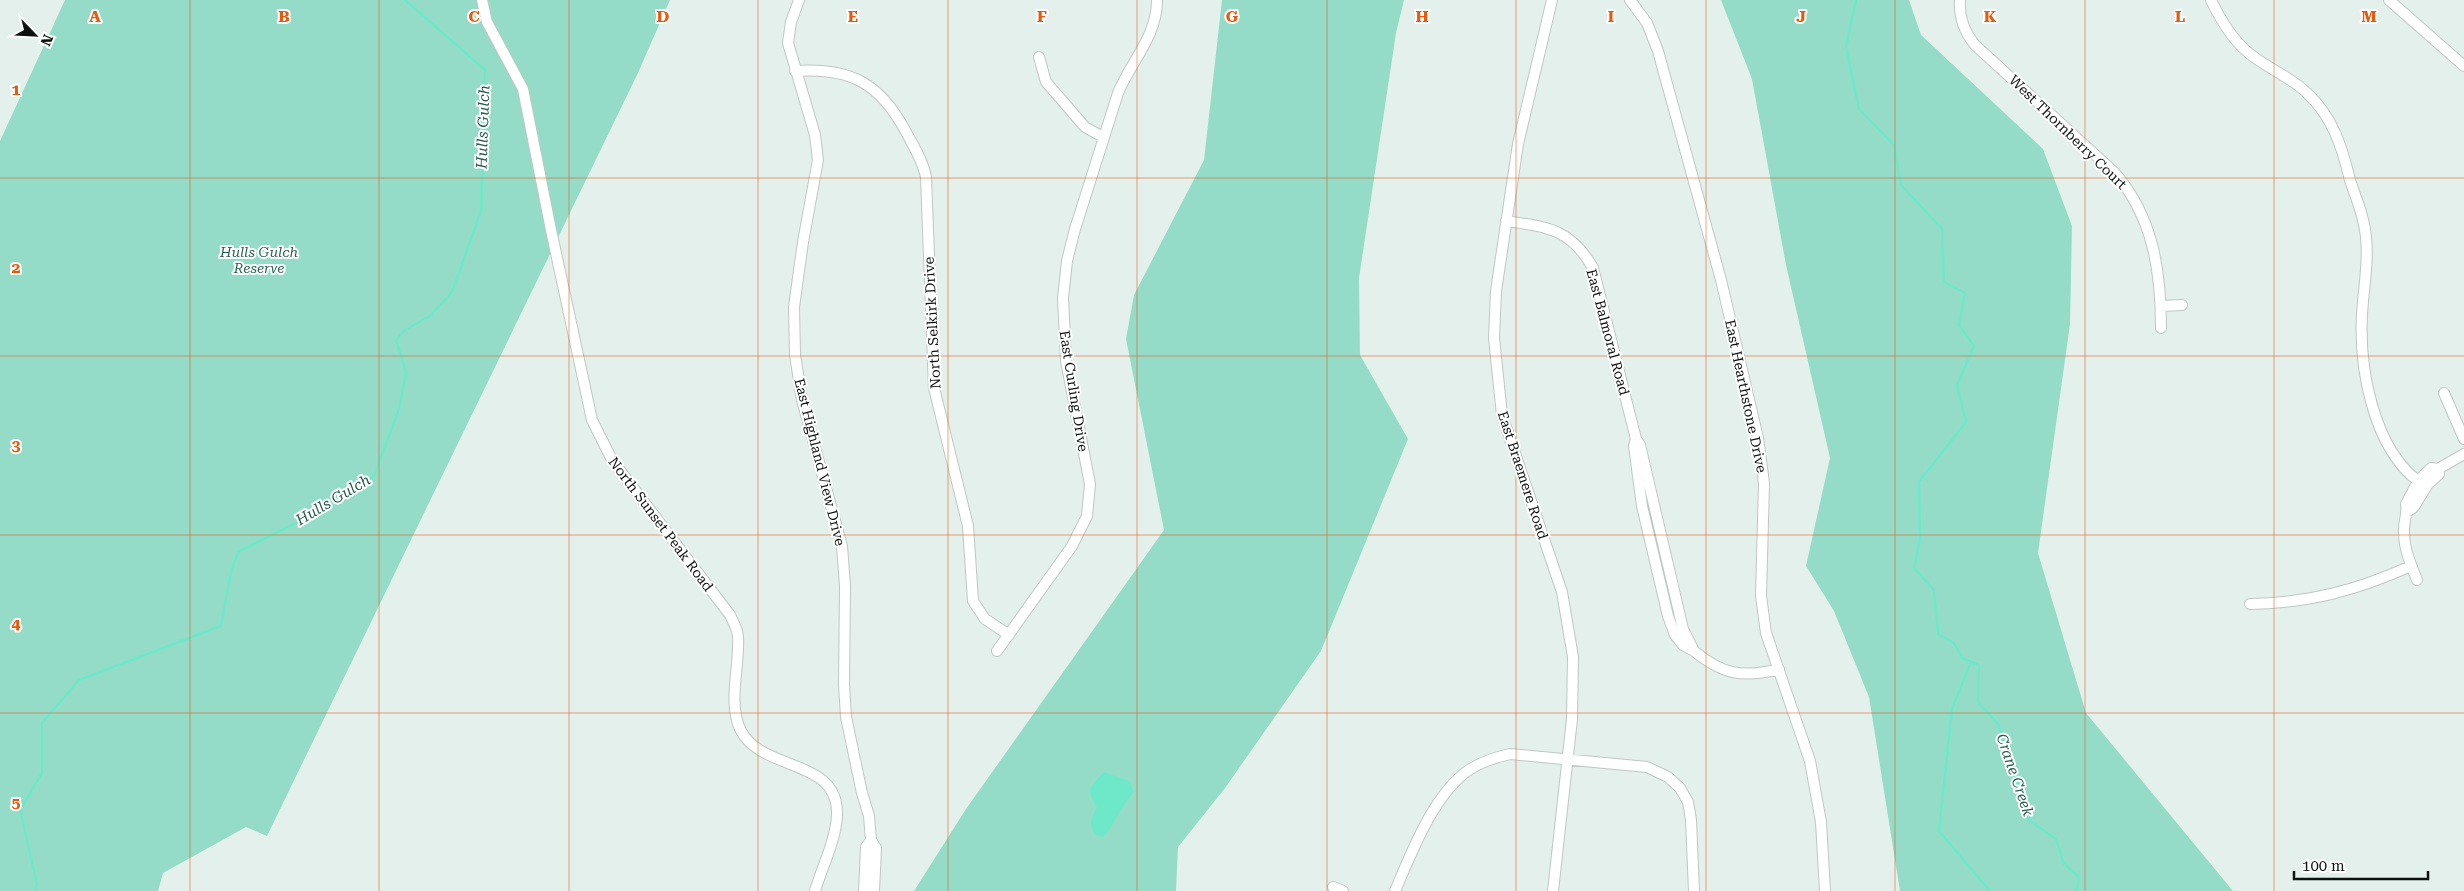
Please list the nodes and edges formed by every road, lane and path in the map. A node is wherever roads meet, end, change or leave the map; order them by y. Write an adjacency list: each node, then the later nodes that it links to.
1 (482, 0): 32 (street, North Sunset Peak Road)
2 (798, 0): 11 (street, East Highland View Drive)
3 (1157, 0): 12 (street, East Curling Drive)
4 (1552, 0): 13 (street, East Braemere Road)
5 (1630, 0): 28 (street, East Hearthstone Drive)
6 (1960, 0): 15 (street, West Thornberry Court)
7 (2211, 0): 21 (street)
8 (2389, 0): 10 (street)
9 (1039, 57): 12 (street)
10 (2464, 66)
11 (795, 71): 26 (street, North Selkirk Drive); 30 (street, East Highland View Drive)
12 (1104, 137): 26 (street, East Curling Drive)
13 (1506, 221): 28 (street, East Balmoral Road); 29 (street, East Braemere Road)
14 (2182, 305): 15 (street)
15 (2161, 306): 16 (street, West Thornberry Court)
16 (2161, 328)
17 (2444, 393): 18 (street)
18 (2464, 439)
19 (2464, 454): 20 (street)
20 (2438, 469): 21 (street); 22 (street)
21 (2418, 481): 22 (street)
22 (2408, 512): 23 (street)
23 (2411, 566): 24 (street); 25 (street)
24 (2417, 580)
25 (2250, 604)
26 (1009, 635): 27 (street, East Curling Drive)
27 (997, 652)
28 (1779, 669): 39 (street, East Hearthstone Drive)
29 (1567, 760): 36 (street); 37 (street, East Braemere Road); 38 (street)
30 (871, 840): 33 (street, East Highland View Drive); 34 (street, East Highland View Drive)
31 (1333, 887): 35 (street)
32 (814, 891)
33 (864, 891)
34 (874, 891)
35 (1343, 891)
36 (1395, 891)
37 (1553, 891)
38 (1694, 891)
39 (1825, 891)

